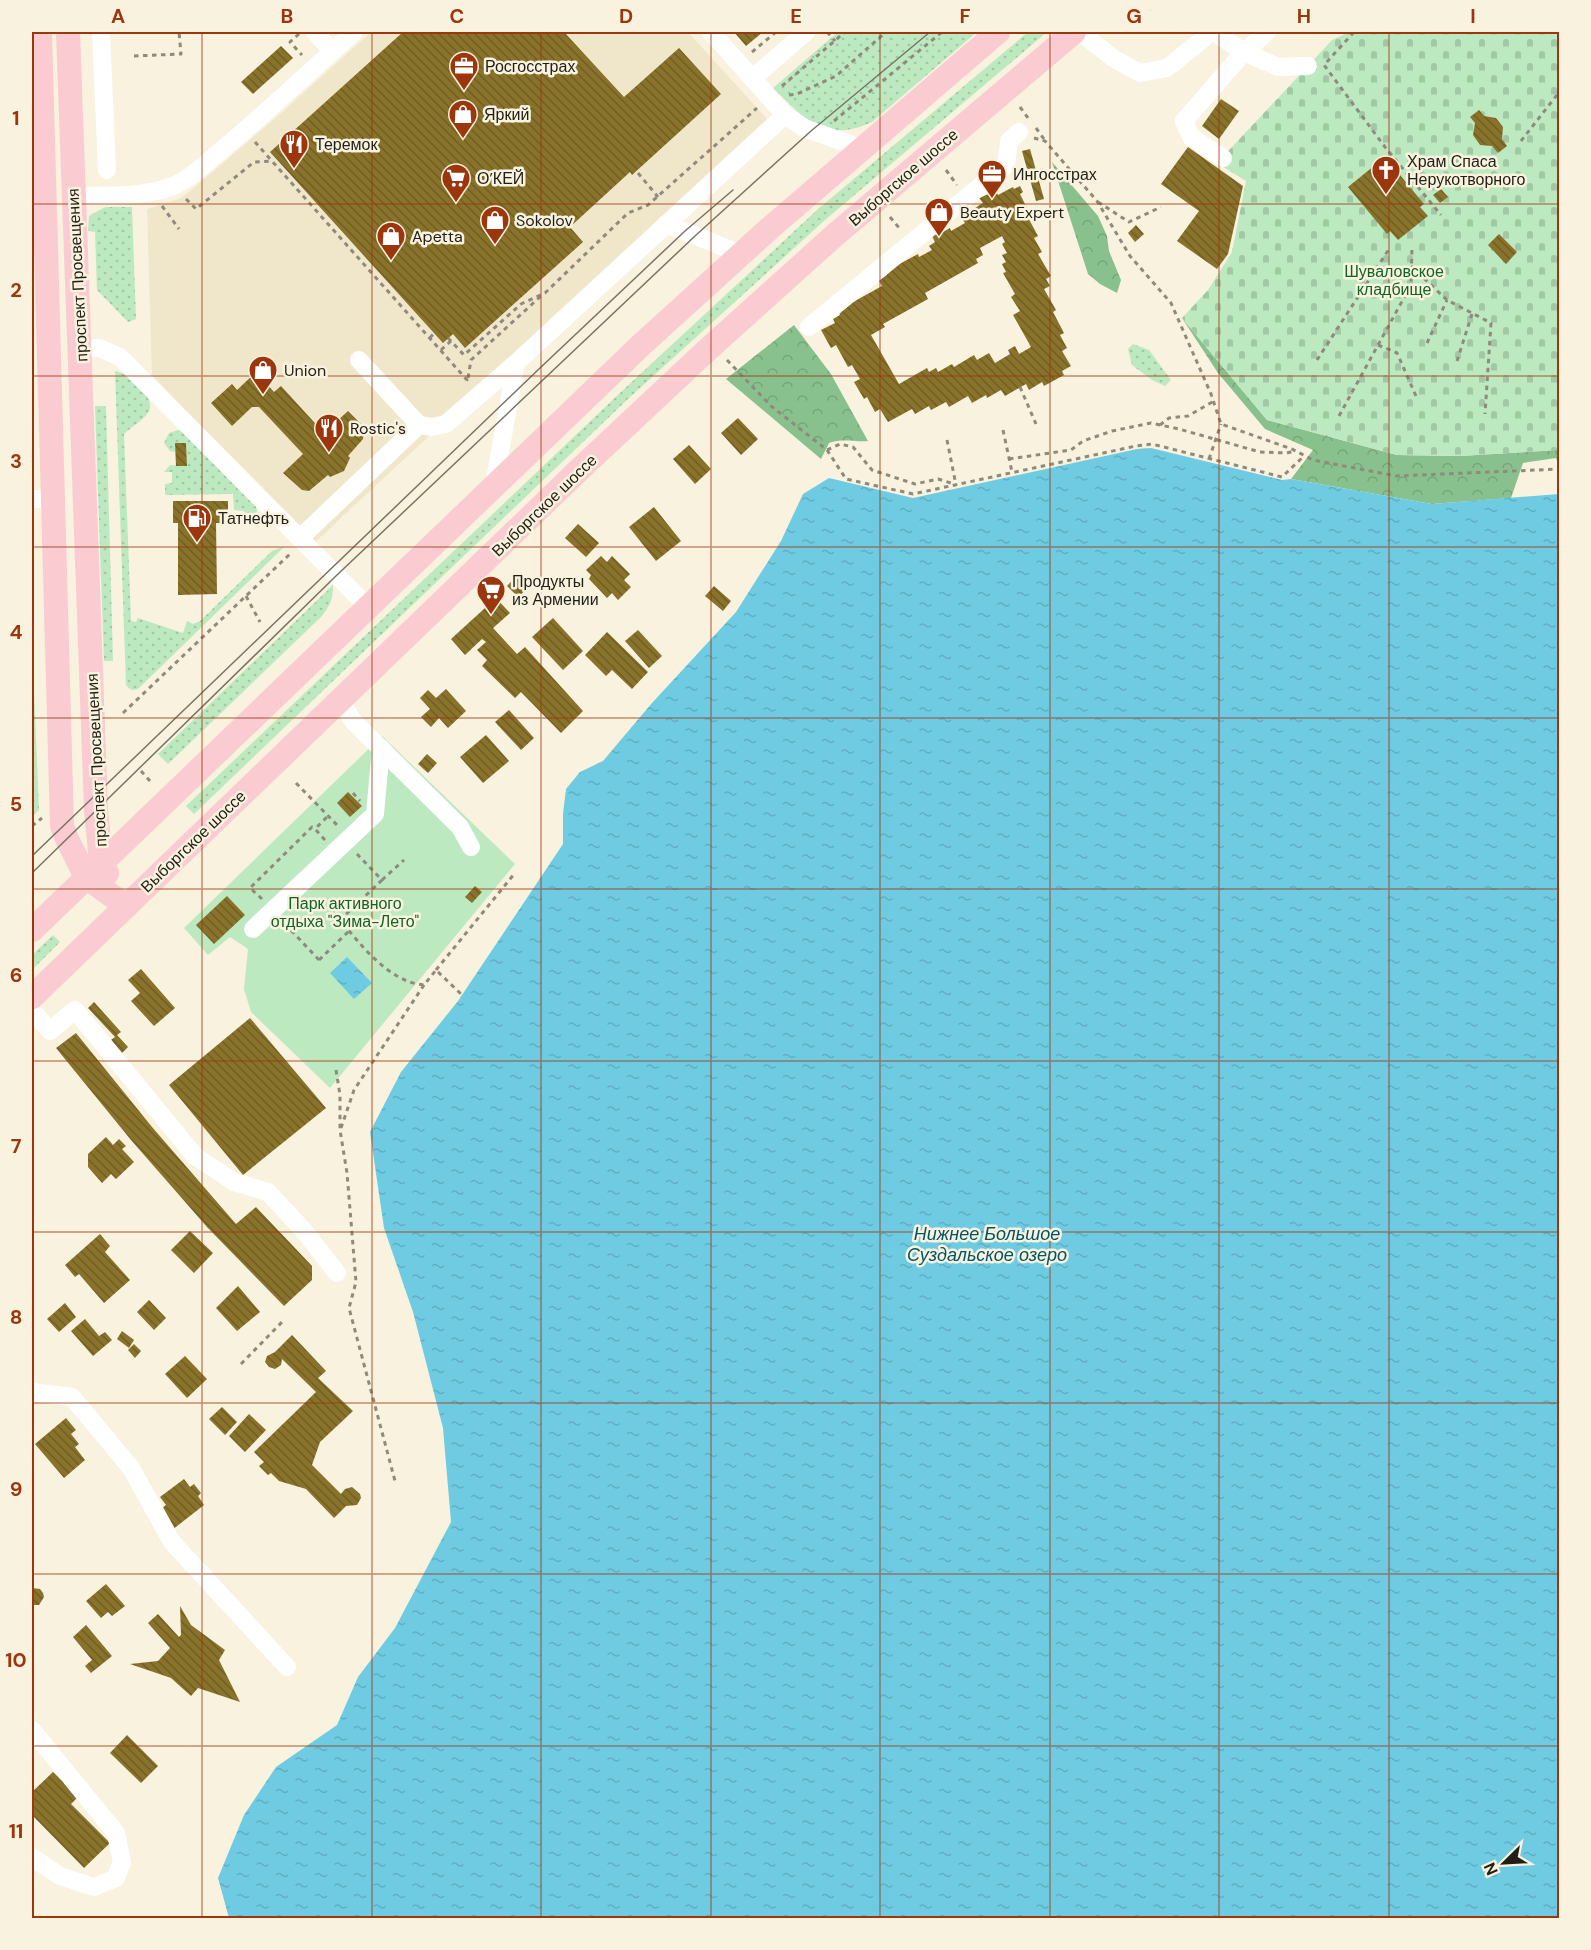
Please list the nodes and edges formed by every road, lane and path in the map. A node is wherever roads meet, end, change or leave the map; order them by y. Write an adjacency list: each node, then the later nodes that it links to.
1 (40, 32): 32 (main road, проспект Просвещения)
2 (68, 32): 45 (main road, проспект Просвещения)
3 (101, 32): 41 (street)
4 (179, 32): 25 (path)
5 (303, 32): 27 (path)
6 (315, 32): 23 (street)
7 (354, 32): 23 (street)
8 (711, 32): 29 (street)
9 (776, 32): 26 (path)
10 (806, 32): 29 (street)
11 (827, 32): 22 (path)
12 (845, 32): 22 (path)
13 (886, 32): 31 (path)
14 (942, 32): 34 (path)
15 (998, 32): 38 (main road)
16 (1074, 32): 102 (main road, Выборгское шоссе)
17 (1080, 32): 18 (street)
18 (1207, 32)
19 (1214, 32): 24 (street)
20 (1267, 32): 24 (street)
21 (1354, 32): 28 (path)
22 (835, 41): 31 (path)
23 (332, 51): 43 (street)
24 (1244, 52): 28 (street); 39 (street)
25 (134, 56)
26 (748, 56)
27 (303, 57)
28 (1316, 65): 49 (path)
29 (753, 78): 31 (street)
30 (1560, 91): 36 (path)
31 (770, 97): 33 (street); 46 (path)
32 (37, 113): 66 (main road, проспект Просвещения)
33 (785, 115): 34 (street); 50 (street)
34 (819, 134): 38 (street)
35 (1024, 135): 47 (path); 59 (street)
36 (1521, 141)
37 (257, 144): 40 (path)
38 (861, 148): 54 (main road)
39 (1223, 158)
40 (271, 161): 43 (path); 61 (path)
41 (107, 170)
42 (638, 173): 46 (path)
43 (174, 185): 44 (street)
44 (152, 192): 45 (street); 51 (path)
45 (73, 196): 64 (main road, проспект Просвещения)
46 (658, 197): 56 (path)
47 (1097, 201): 48 (path); 78 (path)
48 (1161, 207)
49 (1441, 215)
50 (666, 224): 54 (street); 71 (street)
51 (179, 229)
52 (1412, 246): 55 (path)
53 (1389, 249): 69 (path)
54 (741, 254): 95 (main road)
55 (1411, 266): 57 (path); 63 (path)
56 (545, 293): 65 (path); 72 (path)
57 (1447, 300): 58 (path); 62 (path)
58 (1472, 314): 70 (path); 79 (path)
59 (809, 327)
60 (434, 333): 61 (path)
61 (430, 338): 65 (path)
62 (1427, 343)
63 (1378, 345): 76 (path); 80 (path)
64 (80, 349): 98 (street); 115 (main road, проспект Просвещения)
65 (441, 350): 72 (path)
66 (40, 355): 97 (main road, проспект Просвещения)
67 (359, 360): 83 (street)
68 (727, 360): 88 (path)
69 (1317, 360)
70 (1457, 361)
71 (516, 363): 75 (street); 77 (street)
72 (467, 380): 73 (path)
73 (459, 387)
74 (1020, 387): 81 (path)
75 (488, 388): 77 (street); 83 (street)
76 (1416, 396)
77 (508, 397): 95 (street)
78 (1214, 401): 82 (path); 84 (path)
79 (1485, 414)
80 (1339, 416)
81 (1036, 424)
82 (1221, 424): 87 (path); 89 (path)
83 (419, 425): 98 (street)
84 (1160, 425): 87 (path); 91 (path)
85 (1004, 430): 91 (path)
86 (947, 440): 96 (path)
87 (1215, 440): 89 (path); 92 (path)
88 (826, 450): 96 (path); 96 (path)
89 (1295, 451): 90 (path)
90 (1304, 456): 92 (path); 93 (path)
91 (1009, 459): 94 (path)
92 (1209, 459): 94 (path)
93 (1560, 470)
94 (1012, 473): 96 (path)
95 (494, 485): 100 (main road)
96 (956, 485)
97 (42, 499): 115 (main road, проспект Просвещения)
98 (302, 540): 99 (path); 100 (street)
99 (246, 596): 101 (path); 103 (path)
100 (367, 606): 115 (main road)
101 (260, 622)
102 (340, 701): 104 (street); 118 (main road, Выборгское шоссе)
103 (123, 713)
104 (381, 748): 112 (street); 113 (street)
105 (141, 771): 106 (path)
106 (150, 782)
107 (296, 783): 108 (path)
108 (328, 816): 111 (path); 112 (path)
109 (43, 817): 110 (path)
110 (32, 826)
111 (315, 829): 112 (path); 119 (path)
112 (344, 844): 117 (path); 119 (street)
113 (471, 847)
114 (404, 860): 117 (path)
115 (94, 870): 118 (main road, проспект Просвещения); 121 (main road)
116 (515, 873): 123 (path)
117 (382, 880): 122 (path)
118 (126, 906): 126 (main road, Выборгское шоссе)
119 (273, 910): 120 (street); 122 (path)
120 (253, 929)
121 (32, 930)
122 (349, 931): 124 (path)
123 (436, 970): 124 (path); 125 (path)
124 (424, 985): 129 (path)
125 (461, 994)
126 (32, 997)
127 (32, 1014): 130 (street)
128 (336, 1070): 129 (path)
129 (340, 1130): 134 (path)
130 (337, 1273)
131 (285, 1319): 132 (path)
132 (241, 1364)
133 (32, 1392): 135 (street)
134 (396, 1481)
135 (287, 1667)
136 (32, 1730): 137 (street)
137 (32, 1857)

